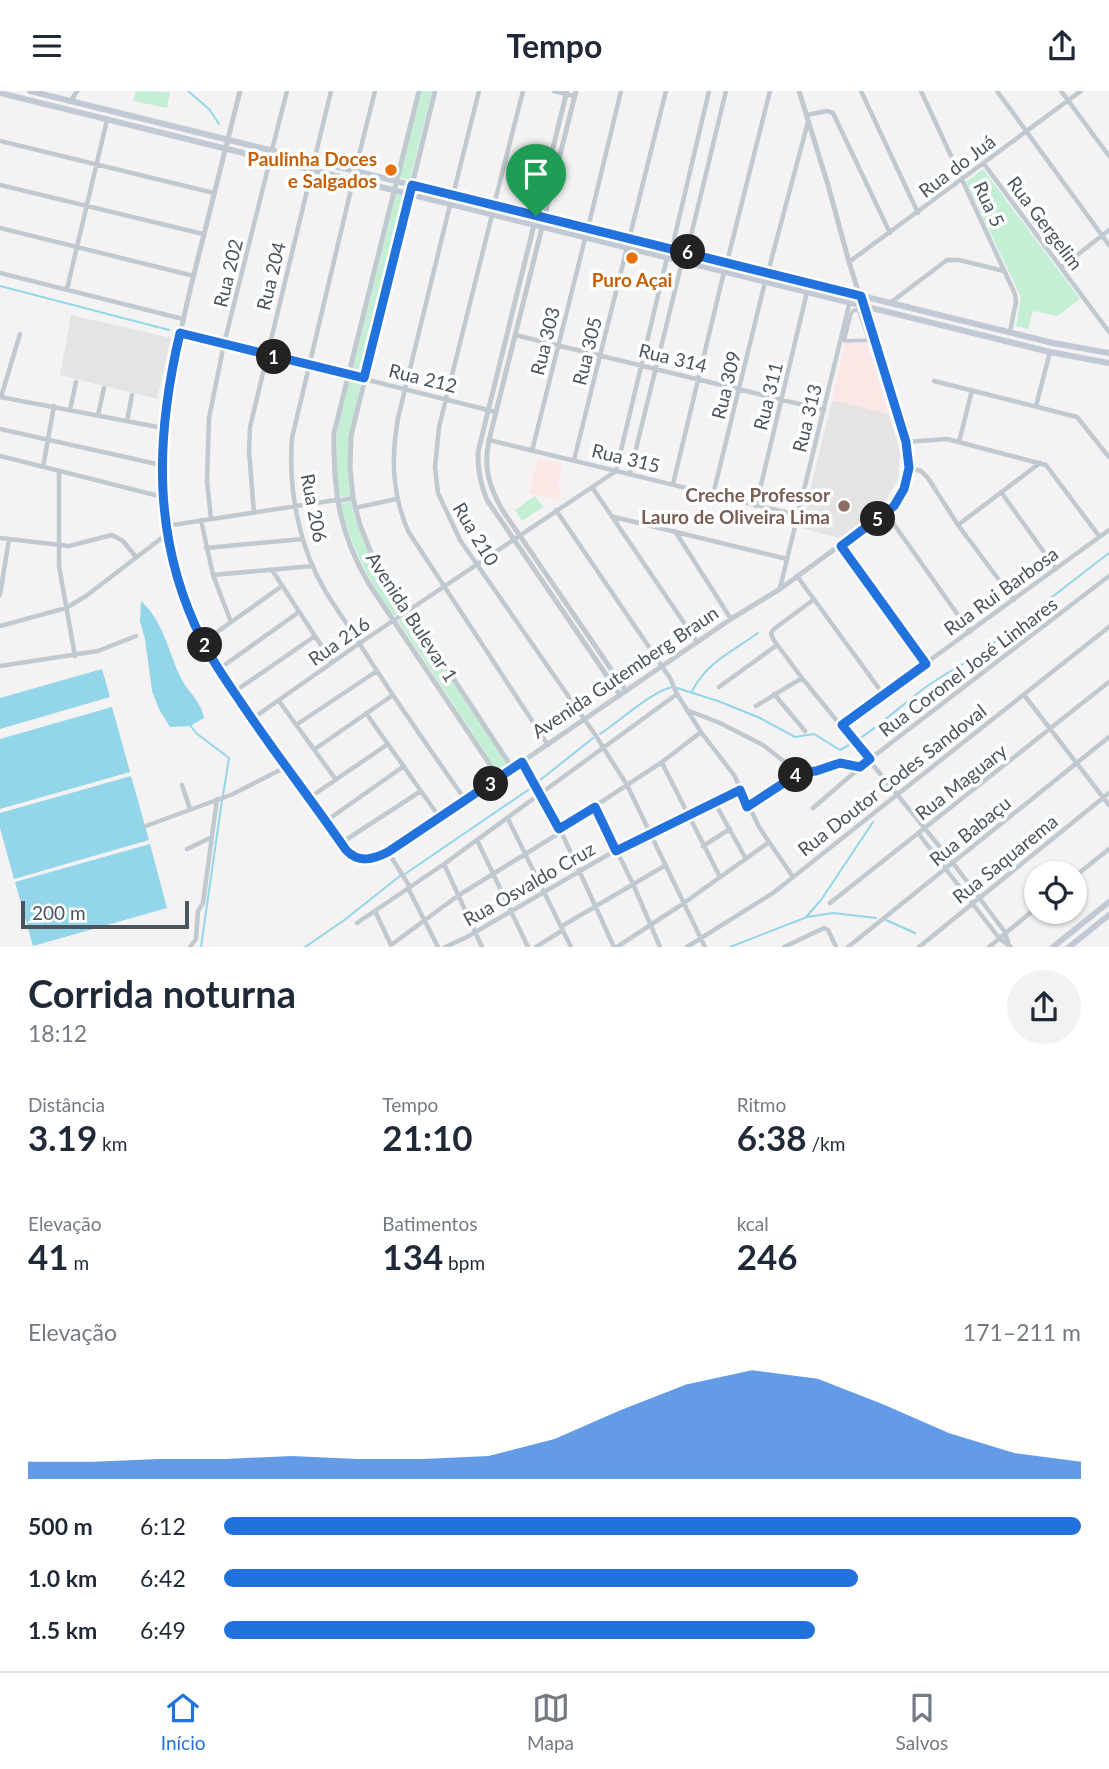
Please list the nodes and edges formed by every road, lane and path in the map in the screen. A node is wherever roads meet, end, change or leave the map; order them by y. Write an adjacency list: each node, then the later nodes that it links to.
1 (30, 91): 26 (main road)
2 (77, 91): 26 (street)
3 (240, 91): 35 (street)
4 (287, 91): 38 (street)
5 (331, 91): 41 (street, Rua 204)
6 (375, 91): 47 (street)
7 (419, 91): 49 (street, Avenida Bulevar 1)
8 (435, 91): 52 (street, Avenida Bulevar 1)
9 (479, 91): 56 (street)
10 (523, 91): 59 (street)
11 (554, 91): 23 (street)
12 (621, 91): 65 (street)
13 (666, 91): 71 (street)
14 (709, 91): 74 (street)
15 (726, 91): 76 (street)
16 (771, 91): 79 (street)
17 (799, 91): 29 (street)
18 (861, 91): 60 (street)
19 (921, 91): 50 (street, Rua 5)
20 (997, 91): 34 (street)
21 (1060, 91): 27 (street)
22 (1081, 91): 27 (street, Rua do Juá)
23 (567, 93): 24 (street); 44 (street)
24 (575, 93): 45 (street)
25 (0, 94): 30 (main road)
26 (71, 101): 28 (main road)
27 (1069, 102): 34 (street, Rua do Juá); 39 (street)
28 (142, 118): 31 (main road); 32 (main road)
29 (807, 118): 67 (street); 80 (street); 84 (street)
30 (107, 120): 32 (main road); 42 (street)
31 (154, 121): 33 (main road); 35 (main road)
32 (139, 128): 33 (main road)
33 (152, 131): 37 (main road)
34 (1027, 131): 43 (street, Rua do Juá); 69 (street)
35 (228, 140): 37 (street); 38 (main road)
36 (0, 141): 42 (street)
37 (226, 149): 40 (main road); 54 (street)
38 (272, 151): 41 (main road)
39 (1109, 156)
40 (270, 160): 46 (main road); 102 (street, Rua 202)
41 (314, 161): 46 (street, Rua 204); 47 (main road)
42 (97, 164): 54 (street); 57 (street)
43 (984, 164): 50 (street, Rua do Juá); 81 (street, Rua Gergelim)
44 (548, 167): 45 (street); 62 (street)
45 (556, 169): 62 (street)
46 (312, 171): 48 (main road); 106 (street, Rua 204)
47 (355, 171): 49 (main road)
48 (353, 181): 53 (main road); 110 (street, Rua 206)
49 (396, 181): 52 (main road); 53 (street, Avenida Bulevar 1)
50 (962, 181): 60 (street, Rua do Juá); 82 (street, Rua 5)
51 (0, 185): 57 (street)
52 (412, 185): 55 (street, Avenida Bulevar 1); 56 (main road)
53 (394, 191): 55 (main road); 112 (street, Avenida Bulevar 1)
54 (214, 193): 68 (street)
55 (410, 195): 58 (main road); 113 (street, Avenida Bulevar 1)
56 (453, 195): 59 (main road)
57 (87, 205): 68 (street); 73 (street)
58 (450, 205): 61 (main road); 118 (street)
59 (495, 205): 62 (main road)
60 (918, 213): 67 (street, Rua do Juá)
61 (492, 215): 63 (main road); 123 (street, Rua 210)
62 (540, 217): 63 (street); 65 (main road)
63 (538, 226): 70 (main road); 100 (street); 128 (street)
64 (0, 228): 73 (street)
65 (588, 228): 71 (main road)
66 (1109, 230): 69 (street)
67 (890, 233): 80 (street, Rua do Juá)
68 (203, 234): 86 (street)
69 (1102, 236): 72 (street); 81 (street)
70 (585, 239): 75 (main road); 103 (street, Rua 303)
71 (630, 239): 74 (main road); 75 (street, Rua 305)
72 (1109, 246)
73 (76, 247): 86 (street); 88 (street)
74 (672, 248): 76 (main road)
75 (627, 249): 77 (main road); 107 (street, Rua 305)
76 (687, 252): 79 (main road)
77 (667, 258): 78 (main road); 109 (street)
78 (682, 262): 83 (main road); 111 (street)
79 (727, 262): 84 (main road)
80 (849, 262): 91 (street)
81 (1062, 267): 97 (street, Rua Gergelim)
82 (1004, 271): 93 (street); 96 (street, Rua 5)
83 (724, 272): 87 (main road); 114 (street)
84 (768, 272): 90 (main road)
85 (0, 273): 88 (street)
86 (194, 276): 95 (street)
87 (765, 282): 89 (main road); 119 (street, Rua 309)
88 (67, 289): 95 (street)
89 (807, 292): 92 (main road); 124 (street, Rua 311)
90 (852, 294): 91 (main road); 92 (street, Rua 313)
91 (861, 296): 93 (main road); 94 (street)
92 (849, 303): 94 (main road); 129 (street, Rua 313)
93 (890, 303): 96 (main road)
94 (864, 306): 104 (main road); 137 (street)
95 (183, 319): 98 (street)
96 (1010, 332): 105 (main road)
97 (1109, 332)
98 (180, 333): 102 (street, Rua 212); 133 (street)
99 (20, 334): 122 (street)
100 (516, 335): 103 (street, Rua 314); 130 (street)
101 (866, 340): 101 (street)
102 (224, 344): 106 (street, Rua 212); 166 (street, Rua 202)
103 (559, 345): 107 (street, Rua 314); 139 (street, Rua 303)
104 (1050, 352): 108 (main road); 126 (street)
105 (1109, 353)
106 (266, 355): 110 (street, Rua 212); 162 (street, Rua 204)
107 (601, 355): 109 (street, Rua 314); 142 (street, Rua 305)
108 (1109, 363)
109 (642, 364): 111 (street, Rua 314); 148 (street)
110 (308, 366): 112 (street, Rua 212); 158 (street, Rua 206)
111 (657, 368): 114 (street, Rua 314); 149 (street)
112 (348, 374): 113 (street, Rua 212); 157 (street, Avenida Bulevar 1)
113 (364, 378): 118 (street, Rua 212); 155 (street, Avenida Bulevar 1)
114 (698, 379): 119 (street, Rua 314); 150 (street)
115 (934, 381): 120 (street)
116 (76, 382): 127 (street)
117 (104, 388): 131 (street)
118 (405, 389): 123 (street, Rua 212); 156 (street)
119 (739, 389): 124 (street, Rua 314); 153 (street, Rua 309)
120 (971, 390): 126 (street); 138 (street)
121 (132, 395): 132 (street)
122 (1, 397): 125 (street)
123 (447, 398): 128 (street, Rua 212); 184 (street, Rua 210)
124 (782, 400): 129 (street, Rua 314); 159 (street, Rua 311)
125 (54, 406): 127 (street); 135 (street)
126 (1036, 406): 141 (street)
127 (70, 410): 131 (street)
128 (488, 410): 130 (street, Rua 212); 178 (street)
129 (824, 410): 164 (street, Rua 313)
130 (496, 412): 136 (street)
131 (98, 415): 132 (street)
132 (127, 421): 133 (street)
133 (163, 428): 144 (street)
134 (0, 429): 135 (street)
135 (48, 438): 144 (street); 145 (street)
136 (489, 440): 139 (street, Rua 315); 173 (street)
137 (906, 442): 138 (street); 146 (street)
138 (959, 442): 143 (street)
139 (532, 451): 142 (street, Rua 315)
140 (0, 456): 145 (street)
141 (1109, 457)
142 (574, 460): 148 (street, Rua 315)
143 (1040, 463): 152 (street); 174 (street)
144 (161, 465): 154 (street)
145 (43, 467): 147 (street)
146 (909, 468): 163 (street); 168 (street)
147 (59, 471): 154 (street); 179 (street)
148 (616, 471): 149 (street, Rua 315); 151 (street, Rua 216)
149 (630, 473): 150 (street, Rua 315)
150 (673, 484): 153 (street, Rua 315)
151 (592, 487): 161 (street, Rua 216); 165 (street)
152 (1001, 492): 168 (street); 186 (street)
153 (713, 495): 159 (street, Rua 315)
154 (163, 498): 169 (street)
155 (353, 498): 157 (street); 160 (street, Avenida Bulevar 1)
156 (396, 499): 160 (street); 192 (street)
157 (336, 501): 158 (street); 201 (street, Avenida Bulevar 1)
158 (296, 506): 162 (street); 177 (street, Rua 206)
159 (756, 506): 164 (street, Rua 315)
160 (355, 508): 198 (street, Avenida Bulevar 1)
161 (556, 510): 173 (street, Rua 216); 216 (street)
162 (254, 513): 166 (street)
163 (886, 513): 180 (street, Avenida Gutemberg Braun); 205 (street)
164 (797, 515): 183 (street, Rua 313)
165 (613, 517): 171 (street); 209 (street)
166 (211, 519): 167 (street)
167 (201, 520): 169 (street); 181 (street)
168 (958, 525): 196 (street)
169 (166, 526): 172 (street)
170 (1109, 530): 174 (street, Rua Rui Barbosa)
171 (675, 531): 183 (street); 200 (street)
172 (167, 534): 182 (street); 208 (street)
173 (520, 535): 178 (street, Rua 216); 222 (street)
174 (1100, 537): 186 (street, Rua Rui Barbosa)
175 (0, 538): 176 (street)
176 (9, 539): 179 (street); 194 (street)
177 (303, 539): 181 (street); 185 (street, Rua 206)
178 (513, 540): 184 (street, Rua 216); 228 (street)
179 (58, 545): 182 (street); 197 (street)
180 (841, 546): 189 (street, Avenida Gutemberg Braun); 214 (street)
181 (206, 548): 188 (street)
182 (136, 557): 197 (street)
183 (787, 559): 193 (street, Rua 313)
184 (477, 565): 192 (street, Rua 216); 235 (street, Rua 210)
185 (313, 566): 187 (street); 210 (street, Rua 206)
186 (1056, 569): 196 (street, Rua Rui Barbosa)
187 (272, 570): 188 (street); 191 (street)
188 (213, 575): 202 (street)
189 (797, 576): 193 (street, Avenida Gutemberg Braun); 195 (street)
190 (1109, 576): 246 (street, Rua Coronel José Linhares)
191 (282, 586): 199 (street); 202 (street)
192 (443, 588): 198 (street, Rua 216); 243 (street)
193 (780, 589): 200 (street, Avenida Gutemberg Braun)
194 (0, 595)
195 (813, 600): 211 (street); 226 (street)
196 (1014, 600): 205 (street, Rua Rui Barbosa)
197 (66, 608): 203 (street); 212 (street)
198 (407, 611): 201 (street, Rua 216); 253 (street, Avenida Bulevar 1)
199 (299, 612): 207 (street); 217 (street)
200 (731, 619): 209 (street, Avenida Gutemberg Braun)
201 (393, 621): 210 (street, Rua 216); 255 (street, Avenida Bulevar 1)
202 (231, 622): 208 (street)
203 (0, 626)
204 (1109, 627): 229 (street, Rua Doutor Codes Sandoval)
205 (970, 632): 214 (street, Rua Rui Barbosa)
206 (136, 636): 212 (street)
207 (314, 636): 213 (street); 223 (street)
208 (203, 642): 217 (street)
209 (697, 642): 216 (street, Avenida Gutemberg Braun)
210 (360, 643): 213 (street, Rua 216); 218 (street, Rua 206)
211 (778, 645): 219 (street); 221 (street)
212 (75, 656): 215 (street)
213 (332, 662): 230 (street, Rua 216)
214 (926, 664): 226 (street, Rua Rui Barbosa)
215 (0, 666)
216 (663, 667): 222 (street, Avenida Gutemberg Braun); 224 (street)
217 (219, 669): 223 (street)
218 (377, 671): 227 (street, Rua 206); 236 (street)
219 (802, 678): 225 (street); 237 (street)
220 (1109, 682): 238 (street, Rua Maguary)
221 (719, 687)
222 (626, 691): 228 (street, Avenida Gutemberg Braun)
223 (234, 692): 234 (street)
224 (677, 694): 232 (street); 244 (street)
225 (774, 694): 231 (street); 239 (street)
226 (883, 694): 237 (street, Rua Rui Barbosa)
227 (393, 695): 233 (street); 267 (street, Rua 206)
228 (620, 695): 235 (street, Avenida Gutemberg Braun)
229 (1024, 695): 238 (street); 263 (street, Rua Doutor Codes Sandoval)
230 (279, 700): 234 (street, Rua 216); 236 (street)
231 (756, 706)
232 (687, 709): 240 (street); 254 (street)
233 (366, 713): 242 (street); 245 (street)
234 (252, 719): 251 (street)
235 (584, 719): 243 (street, Avenida Gutemberg Braun); 244 (street, Rua 210)
236 (296, 725): 245 (street)
237 (842, 725): 246 (street)
238 (1051, 729): 249 (street); 280 (street, Rua Maguary)
239 (805, 731)
240 (701, 732): 248 (street); 259 (street)
241 (1109, 737): 249 (street, Rua Babaçu)
242 (387, 744): 250 (street); 256 (street)
243 (548, 745): 247 (street, Avenida Gutemberg Braun)
244 (604, 747): 258 (street, Rua 210); 262 (street)
245 (315, 749): 256 (street)
246 (870, 759): 252 (street, Rua Coronel José Linhares); 263 (street)
247 (522, 762): 253 (street, Avenida Gutemberg Braun); 262 (street)
248 (662, 762): 258 (street); 274 (street)
249 (1077, 763): 264 (street); 295 (street, Rua Babaçu)
250 (404, 766): 260 (street); 277 (street)
251 (286, 767): 265 (street); 266 (street)
252 (860, 767): 254 (street); 272 (street, Rua Coronel José Linhares)
253 (513, 769): 255 (street, Avenida Gutemberg Braun)
254 (799, 773): 271 (street)
255 (499, 778): 267 (street, Avenida Gutemberg Braun)
256 (335, 780): 265 (street)
257 (182, 785): 273 (street)
258 (627, 785): 270 (street); 282 (street, Rua 210)
259 (740, 790): 268 (street, Rua Osvaldo Cruz); 271 (street)
260 (421, 791): 275 (street); 286 (street)
261 (1109, 793): 264 (street, Rua Saquarema)
262 (541, 794): 276 (street); 281 (street)
263 (898, 795): 280 (street); 303 (street, Rua Doutor Codes Sandoval)
264 (1103, 797): 269 (street); 308 (street, Rua Saquarema)
265 (309, 798): 277 (street)
266 (217, 799): 273 (street); 284 (street)
267 (466, 801): 275 (street, Avenida Gutemberg Braun)
268 (715, 803): 274 (street, Rua Osvaldo Cruz); 279 (street)
269 (1109, 805)
270 (595, 807): 281 (street); 291 (street)
271 (747, 807): 287 (street)
272 (813, 808)
273 (190, 809): 278 (street)
274 (688, 816): 282 (street, Rua Osvaldo Cruz); 288 (street)
275 (440, 818): 292 (street, Avenida Gutemberg Braun)
276 (508, 818): 285 (street); 293 (street)
277 (326, 821): 286 (street)
278 (146, 826)
279 (730, 829): 288 (street); 294 (street)
280 (924, 829): 283 (street, Rua Maguary); 295 (street)
281 (560, 830): 293 (street); 300 (street)
282 (650, 833): 291 (street, Rua Osvaldo Cruz); 297 (street, Rua 210)
283 (918, 833): 299 (street); 311 (street, Rua Maguary)
284 (212, 837): 289 (street); 328 (street)
285 (477, 840): 296 (street); 301 (street)
286 (341, 843): 292 (street, Avenida Gutemberg Braun)
287 (768, 843): 294 (street); 303 (street)
288 (703, 846): 302 (street)
289 (187, 849)
290 (1109, 849): 298 (street)
291 (616, 851): 300 (street, Rua Osvaldo Cruz); 304 (street)
292 (388, 852): 305 (street)
293 (526, 853): 301 (street); 306 (street)
294 (746, 859): 302 (street)
295 (953, 863): 299 (street, Rua Babaçu); 308 (street)
296 (444, 865): 305 (street); 307 (street)
297 (666, 865): 304 (street); 309 (street, Rua 210)
298 (1087, 867)
299 (946, 868): 312 (street); 341 (street, Rua Babaçu)
300 (579, 871): 306 (street, Rua Osvaldo Cruz); 313 (street)
301 (493, 874): 307 (street); 315 (street)
302 (720, 877): 309 (street)
303 (793, 877): 325 (street, Rua Doutor Codes Sandoval)
304 (633, 884): 313 (street); 320 (street)
305 (409, 888): 314 (street); 318 (street)
306 (545, 892): 315 (street, Rua Osvaldo Cruz); 321 (street)
307 (459, 895): 318 (street); 322 (street)
308 (979, 897): 312 (street, Rua Saquarema); 323 (street)
309 (684, 902): 320 (street); 325 (street, Rua 210)
310 (1109, 902): 344 (main road)
311 (830, 903)
312 (973, 903): 324 (street); 342 (street, Rua Saquarema)
313 (595, 907): 321 (street); 335 (street)
314 (375, 911): 319 (street); 327 (street)
315 (510, 911): 322 (street, Rua Osvaldo Cruz); 332 (street)
316 (1109, 915): 345 (main road)
317 (1024, 917): 323 (street)
318 (425, 920): 327 (street); 329 (street)
319 (357, 923)
320 (651, 925): 335 (street); 336 (street)
321 (563, 928): 333 (street); 334 (street)
322 (475, 932): 330 (street, Rua Osvaldo Cruz); 331 (street)
323 (1005, 932): 324 (street); 326 (street)
324 (999, 938): 326 (street); 343 (street)
325 (701, 939): 337 (street, Rua Doutor Codes Sandoval); 338 (street, Rua 210)
326 (1010, 944)
327 (391, 946)
328 (190, 947)
329 (438, 947)
330 (445, 947)
331 (482, 947)
332 (528, 947)
333 (536, 947)
334 (571, 947)
335 (615, 947)
336 (660, 947)
337 (687, 947)
338 (705, 947)
339 (784, 947): 340 (street)
340 (836, 947)
341 (848, 947)
342 (919, 947)
343 (989, 947)
344 (1053, 947)
345 (1069, 947)

